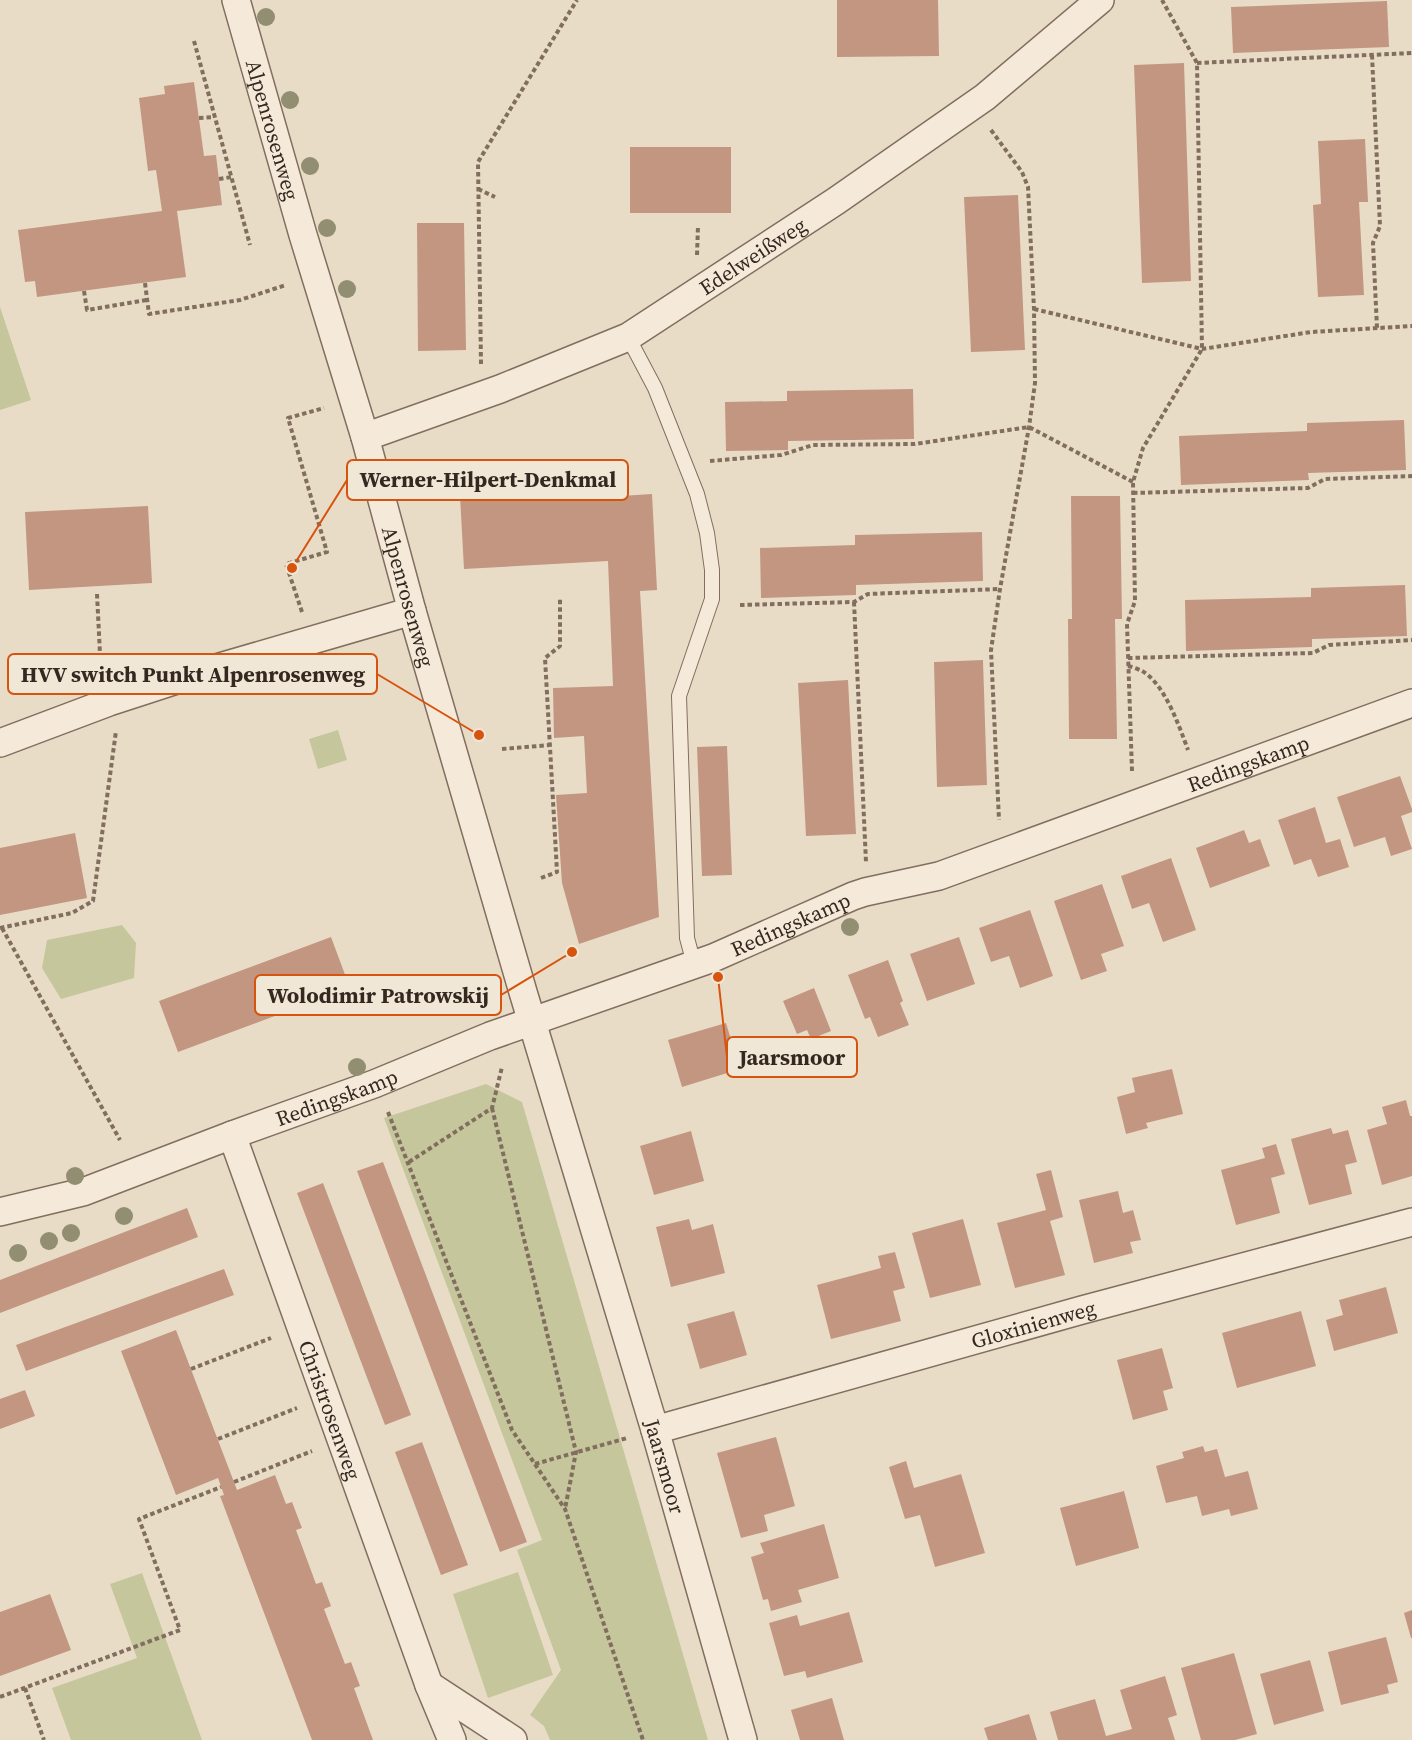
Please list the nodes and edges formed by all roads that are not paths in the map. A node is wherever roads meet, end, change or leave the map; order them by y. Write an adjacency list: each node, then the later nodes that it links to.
1 (236, 0): 4 (street, Alpenrosenweg)
2 (1100, 0): 3 (street, Edelweißweg)
3 (628, 337): 4 (street, Edelweißweg); 8 (lane)
4 (365, 437): 5 (street, Alpenrosenweg)
5 (412, 611): 7 (street); 9 (street, Alpenrosenweg)
6 (1412, 703): 8 (street, Redingskamp)
7 (0, 743)
8 (694, 964): 9 (street, Redingskamp)
9 (531, 1021): 10 (street, Redingskamp); 13 (street, Jaarsmoor)
10 (232, 1135): 11 (street, Redingskamp); 14 (street, Christrosenweg)
11 (0, 1212)
12 (1412, 1222): 13 (street, Gloxinienweg)
13 (655, 1430): 17 (street, Jaarsmoor)
14 (429, 1685): 15 (street, Christrosenweg); 16 (street)
15 (452, 1740)
16 (513, 1740)
17 (743, 1740)

